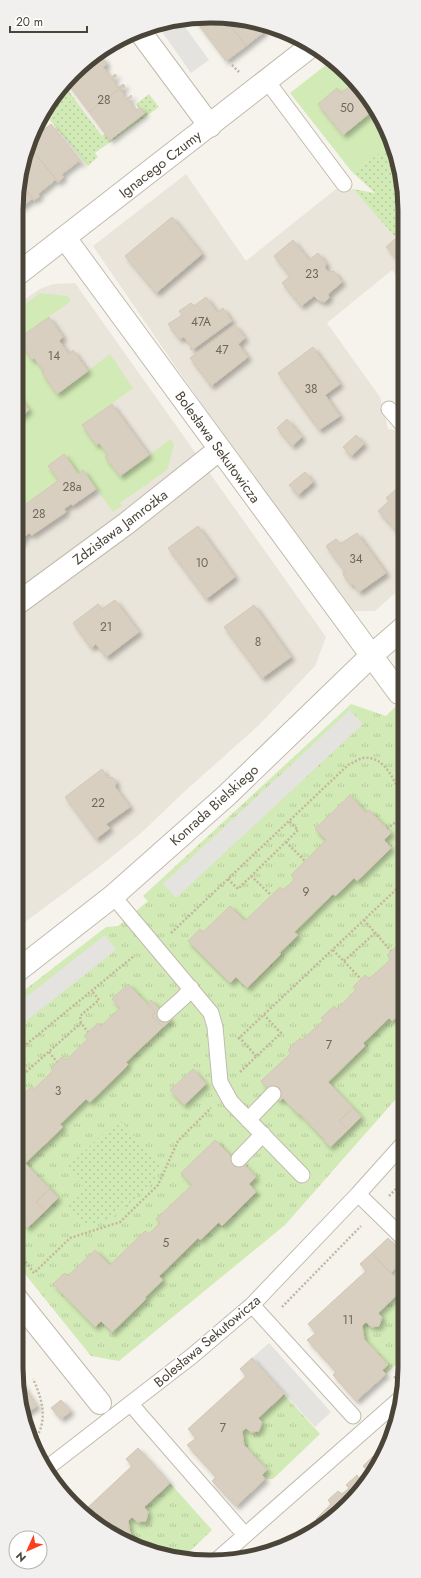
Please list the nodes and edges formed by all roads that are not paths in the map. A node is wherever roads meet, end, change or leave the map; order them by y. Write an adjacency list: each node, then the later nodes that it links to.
1 (143, 36): 4 (street, Ignacego Czumy)
2 (306, 50): 3 (street)
3 (267, 81): 4 (street); 5 (lane)
4 (210, 126): 6 (street, Ignacego Czumy)
5 (344, 184)
6 (65, 238): 7 (street, Ignacego Czumy); 10 (street, Bolesława Sekutowicza)
7 (23, 270)
8 (389, 409): 9 (lane)
9 (398, 419)
10 (220, 449): 11 (street, Zdzisława Jamrożka); 13 (street, Bolesława Sekutowicza)
11 (23, 599)
12 (398, 632): 13 (street, Konrada Bielskiego)
13 (371, 656): 14 (street, Bolesława Sekutowicza); 15 (street, Konrada Bielskiego)
14 (398, 691)
15 (113, 896): 16 (street, Konrada Bielskiego); 17 (lane)
16 (23, 966)
17 (191, 988): 18 (lane); 20 (lane)
18 (165, 1014)
19 (273, 1094): 20 (lane)
20 (248, 1120): 21 (lane)
21 (263, 1134): 23 (lane); 24 (lane)
22 (398, 1149): 25 (lane, Bolesława Sekutowicza)
23 (239, 1159)
24 (302, 1175)
25 (358, 1194): 26 (lane); 27 (lane, Bolesława Sekutowicza)
26 (398, 1233)
27 (252, 1305): 30 (lane, Bolesława Sekutowicza); 32 (lane)
28 (23, 1307): 29 (street)
29 (100, 1403)
30 (131, 1404): 33 (lane, Bolesława Sekutowicza); 34 (lane)
31 (394, 1404): 34 (lane)
32 (353, 1416)
33 (51, 1465)
34 (245, 1535): 35 (lane)
35 (223, 1555)

